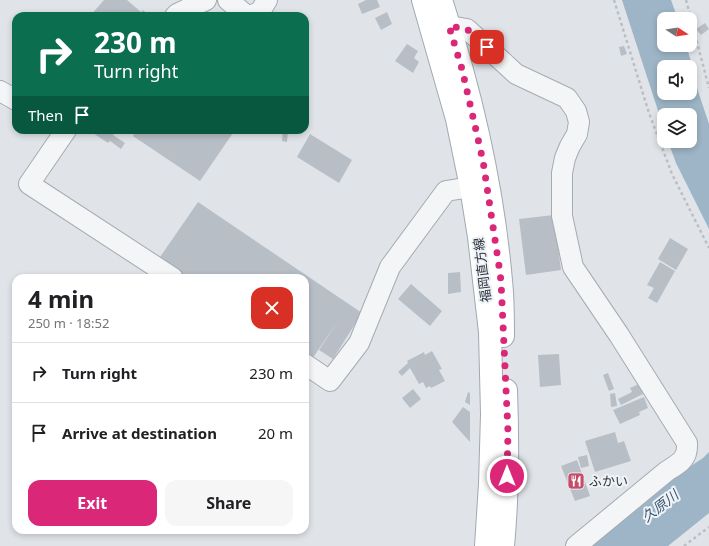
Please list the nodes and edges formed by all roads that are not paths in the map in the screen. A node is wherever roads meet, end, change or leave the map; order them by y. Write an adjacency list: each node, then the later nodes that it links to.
1 (206, 0): 6 (street)
2 (228, 0): 7 (street)
3 (267, 0): 8 (street)
4 (423, 0): 13 (main road, 福岡直方線)
5 (441, 0): 9 (main road, 福岡直方線)
6 (181, 12)
7 (243, 12)
8 (260, 12)
9 (449, 26): 17 (main road, 福岡直方線); 18 (street)
10 (0, 91): 11 (street)
11 (12, 98)
12 (63, 134): 14 (street)
13 (471, 187): 15 (street); 16 (main road, 福岡直方線)
14 (167, 274)
15 (309, 367)
16 (486, 546)
17 (503, 546)
18 (576, 546)

